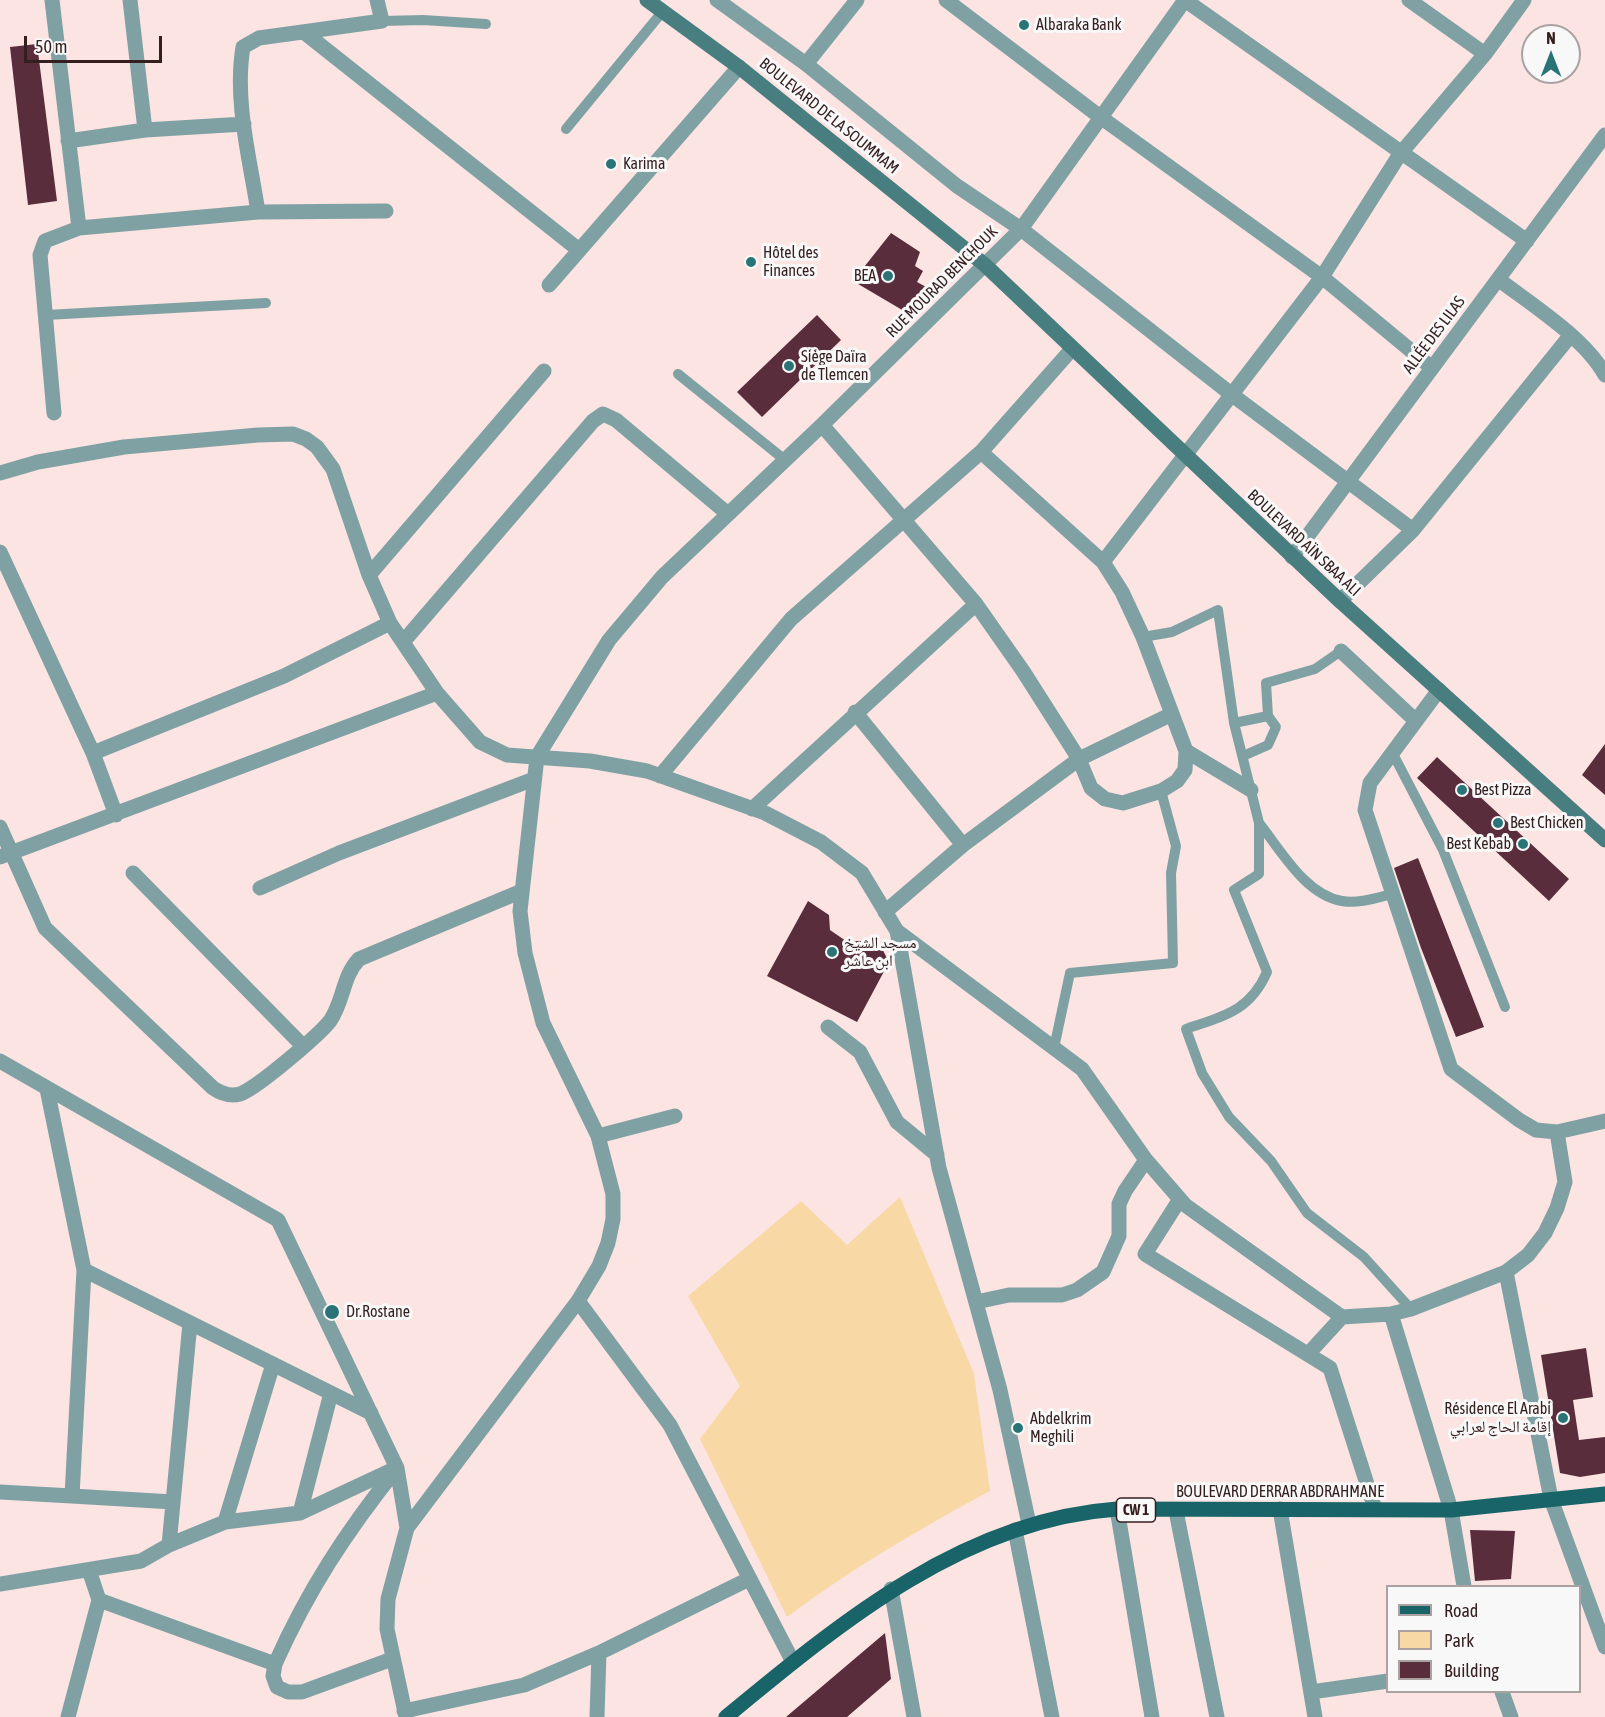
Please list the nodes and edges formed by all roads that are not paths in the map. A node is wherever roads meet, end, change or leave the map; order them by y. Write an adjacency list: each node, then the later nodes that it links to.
1 (52, 0): 23 (street)
2 (130, 0): 21 (street)
3 (377, 0): 12 (street)
4 (647, 0): 11 (main road, BOULEVARD DE LA SOUMMAM)
5 (717, 0): 16 (street)
6 (857, 0): 16 (street)
7 (946, 0): 18 (street)
8 (1185, 0): 18 (street, RUE MOURAD BENCHOUK); 24 (street)
9 (1409, 0): 15 (street)
10 (1524, 0): 15 (street)
11 (663, 11): 17 (main road, BOULEVARD DE LA SOUMMAM); 20 (lane)
12 (382, 21): 13 (lane); 14 (street)
13 (486, 24)
14 (305, 33): 19 (street); 30 (street)
15 (1485, 54): 24 (street)
16 (806, 64): 28 (street)
17 (739, 66): 30 (street); 31 (main road, BOULEVARD DE LA SOUMMAM)
18 (1099, 116): 28 (street, RUE MOURAD BENCHOUK); 32 (street)
19 (244, 124): 21 (street); 26 (street)
20 (567, 129)
21 (145, 130): 23 (street)
22 (1605, 135): 29 (street, ALLÉE DES LILAS)
23 (68, 141): 27 (street)
24 (1400, 154): 29 (street); 32 (street)
25 (386, 211): 26 (street)
26 (258, 212): 27 (street)
27 (79, 228): 36 (street)
28 (1021, 229): 31 (street, RUE MOURAD BENCHOUK); 43 (street)
29 (1527, 241): 33 (street, ALLÉE DES LILAS)
30 (579, 250): 34 (street)
31 (985, 265): 38 (main road, BOULEVARD AÏN SBAA ALI); 45 (street, RUE MOURAD BENCHOUK)
32 (1322, 277): 39 (street); 43 (street)
33 (1498, 279): 37 (street); 39 (street, ALLÉE DES LILAS)
34 (549, 285)
35 (266, 303): 36 (lane)
36 (46, 315): 44 (street)
37 (1570, 336): 42 (street); 53 (street)
38 (1072, 349): 46 (street); 47 (main road, BOULEVARD AÏN SBAA ALI)
39 (1432, 368): 50 (street, ALLÉE DES LILAS)
40 (544, 371): 57 (street)
41 (678, 374): 48 (lane)
42 (1605, 375)
43 (1231, 394): 47 (street); 50 (street)
44 (54, 413)
45 (822, 425): 48 (street, RUE MOURAD BENCHOUK); 52 (street)
46 (981, 452): 52 (street); 56 (street)
47 (1185, 457): 55 (main road, BOULEVARD AÏN SBAA ALI); 56 (street)
48 (785, 460): 51 (street, RUE MOURAD BENCHOUK)
49 (0, 472): 57 (street)
50 (1348, 481): 53 (street); 55 (street, ALLÉE DES LILAS)
51 (728, 514): 62 (street); 75 (street, RUE MOURAD BENCHOUK)
52 (903, 519): 59 (street); 77 (street)
53 (1413, 530): 58 (street)
54 (0, 552): 73 (street)
55 (1292, 557): 58 (main road, BOULEVARD AÏN SBAA ALI)
56 (1103, 562): 61 (street)
57 (369, 575): 60 (street)
58 (1340, 601): 64 (main road, BOULEVARD AÏN SBAA ALI)
59 (976, 604): 66 (street); 76 (street)
60 (390, 623): 62 (street); 73 (street)
61 (1143, 637): 67 (street); 70 (lane)
62 (403, 642): 65 (street)
63 (1341, 651): 68 (lane); 69 (street)
64 (1439, 690): 69 (street); 85 (main road, BOULEVARD AÏN SBAA ALI)
65 (437, 693): 75 (street); 82 (street)
66 (855, 712): 81 (street); 86 (street)
67 (1172, 714): 71 (street); 76 (street)
68 (1268, 716): 70 (lane); 74 (lane)
69 (1416, 721): 72 (street)
70 (1234, 723): 74 (lane)
71 (1186, 751): 79 (street); 80 (street)
72 (1392, 752): 91 (street); 94 (lane)
73 (93, 753): 82 (street)
74 (1243, 756): 79 (lane)
75 (537, 757): 77 (street); 78 (street)
76 (1079, 759): 80 (street); 86 (street)
77 (660, 776): 81 (street)
78 (534, 779): 89 (street); 90 (street)
79 (1251, 790): 83 (lane)
80 (1161, 791): 97 (lane)
81 (752, 809): 92 (street)
82 (116, 816): 87 (street)
83 (1260, 823): 91 (lane); 111 (lane)
84 (0, 827): 87 (street)
85 (1605, 840)
86 (963, 845): 92 (street)
87 (6, 855): 96 (street)
88 (133, 873): 96 (street)
89 (260, 888)
90 (522, 891): 96 (street); 103 (street)
91 (1392, 894): 102 (street)
92 (885, 912): 93 (street)
93 (897, 931): 97 (street); 104 (street)
94 (1505, 1008)
95 (828, 1026): 104 (street)
96 (303, 1046)
97 (1054, 1048): 105 (street)
98 (0, 1061): 99 (street)
99 (47, 1089): 107 (street); 118 (street)
100 (675, 1116): 103 (street)
101 (1605, 1121): 102 (street)
102 (1557, 1132): 108 (street)
103 (598, 1136): 109 (street)
104 (937, 1155): 110 (street)
105 (1146, 1160): 106 (street); 110 (street)
106 (1180, 1199): 113 (street); 115 (street)
107 (84, 1270): 114 (street); 122 (street)
108 (1506, 1272): 111 (street); 123 (street)
109 (578, 1301): 133 (street); 136 (street)
110 (976, 1302): 132 (street)
111 (1411, 1309): 112 (street)
112 (1391, 1314): 113 (street); 129 (street)
113 (1342, 1317): 115 (street)
114 (190, 1323): 116 (street); 124 (street)
115 (1309, 1353): 127 (street)
116 (273, 1364): 117 (street); 131 (street)
117 (331, 1393): 118 (street); 130 (street)
118 (371, 1413): 119 (street)
119 (397, 1468): 130 (street); 133 (street); 146 (street)
120 (0, 1492): 122 (street)
121 (1605, 1494): 123 (main road, BOULEVARD DERRAR ABDRAHMANE / CW 1)
122 (72, 1496): 124 (street)
123 (1551, 1499): 129 (main road, BOULEVARD DERRAR ABDRAHMANE / CW 1); 141 (street)
124 (173, 1502): 134 (street)
125 (1117, 1509): 128 (main road, BOULEVARD DERRAR ABDRAHMANE / CW 1); 132 (main road, BOULEVARD DERRAR ABDRAHMANE / CW 1); 156 (street)
126 (1280, 1509): 127 (main road, BOULEVARD DERRAR ABDRAHMANE / CW 1); 128 (main road, BOULEVARD DERRAR ABDRAHMANE / CW 1); 148 (street)
127 (1376, 1509): 129 (main road, BOULEVARD DERRAR ABDRAHMANE / CW 1)
128 (1176, 1510): 157 (street)
129 (1450, 1510): 138 (street)
130 (300, 1513): 131 (street)
131 (225, 1522): 134 (street)
132 (1022, 1527): 139 (main road, BOULEVARD DERRAR ABDRAHMANE / CW 1); 155 (street)
133 (407, 1528): 144 (street)
134 (169, 1545): 135 (street)
135 (89, 1570): 137 (street); 140 (street)
136 (749, 1579): 143 (street); 145 (street)
137 (0, 1584)
138 (1464, 1585)
139 (891, 1589): 145 (main road, BOULEVARD DERRAR ABDRAHMANE / CW 1); 154 (street)
140 (99, 1600): 146 (street); 151 (street)
141 (1598, 1607): 142 (street)
142 (1605, 1647)
143 (599, 1653): 150 (street); 152 (street)
144 (392, 1659): 146 (street); 150 (street)
145 (793, 1662): 153 (main road, BOULEVARD DERRAR ABDRAHMANE / CW 1)
146 (274, 1665)
147 (1386, 1681): 148 (street)
148 (1311, 1692): 158 (street)
149 (1502, 1693): 159 (street)
150 (405, 1714)
151 (68, 1717)
152 (597, 1717)
153 (726, 1717)
154 (914, 1717)
155 (1052, 1717)
156 (1152, 1717)
157 (1217, 1717)
158 (1316, 1717)
159 (1511, 1717)

